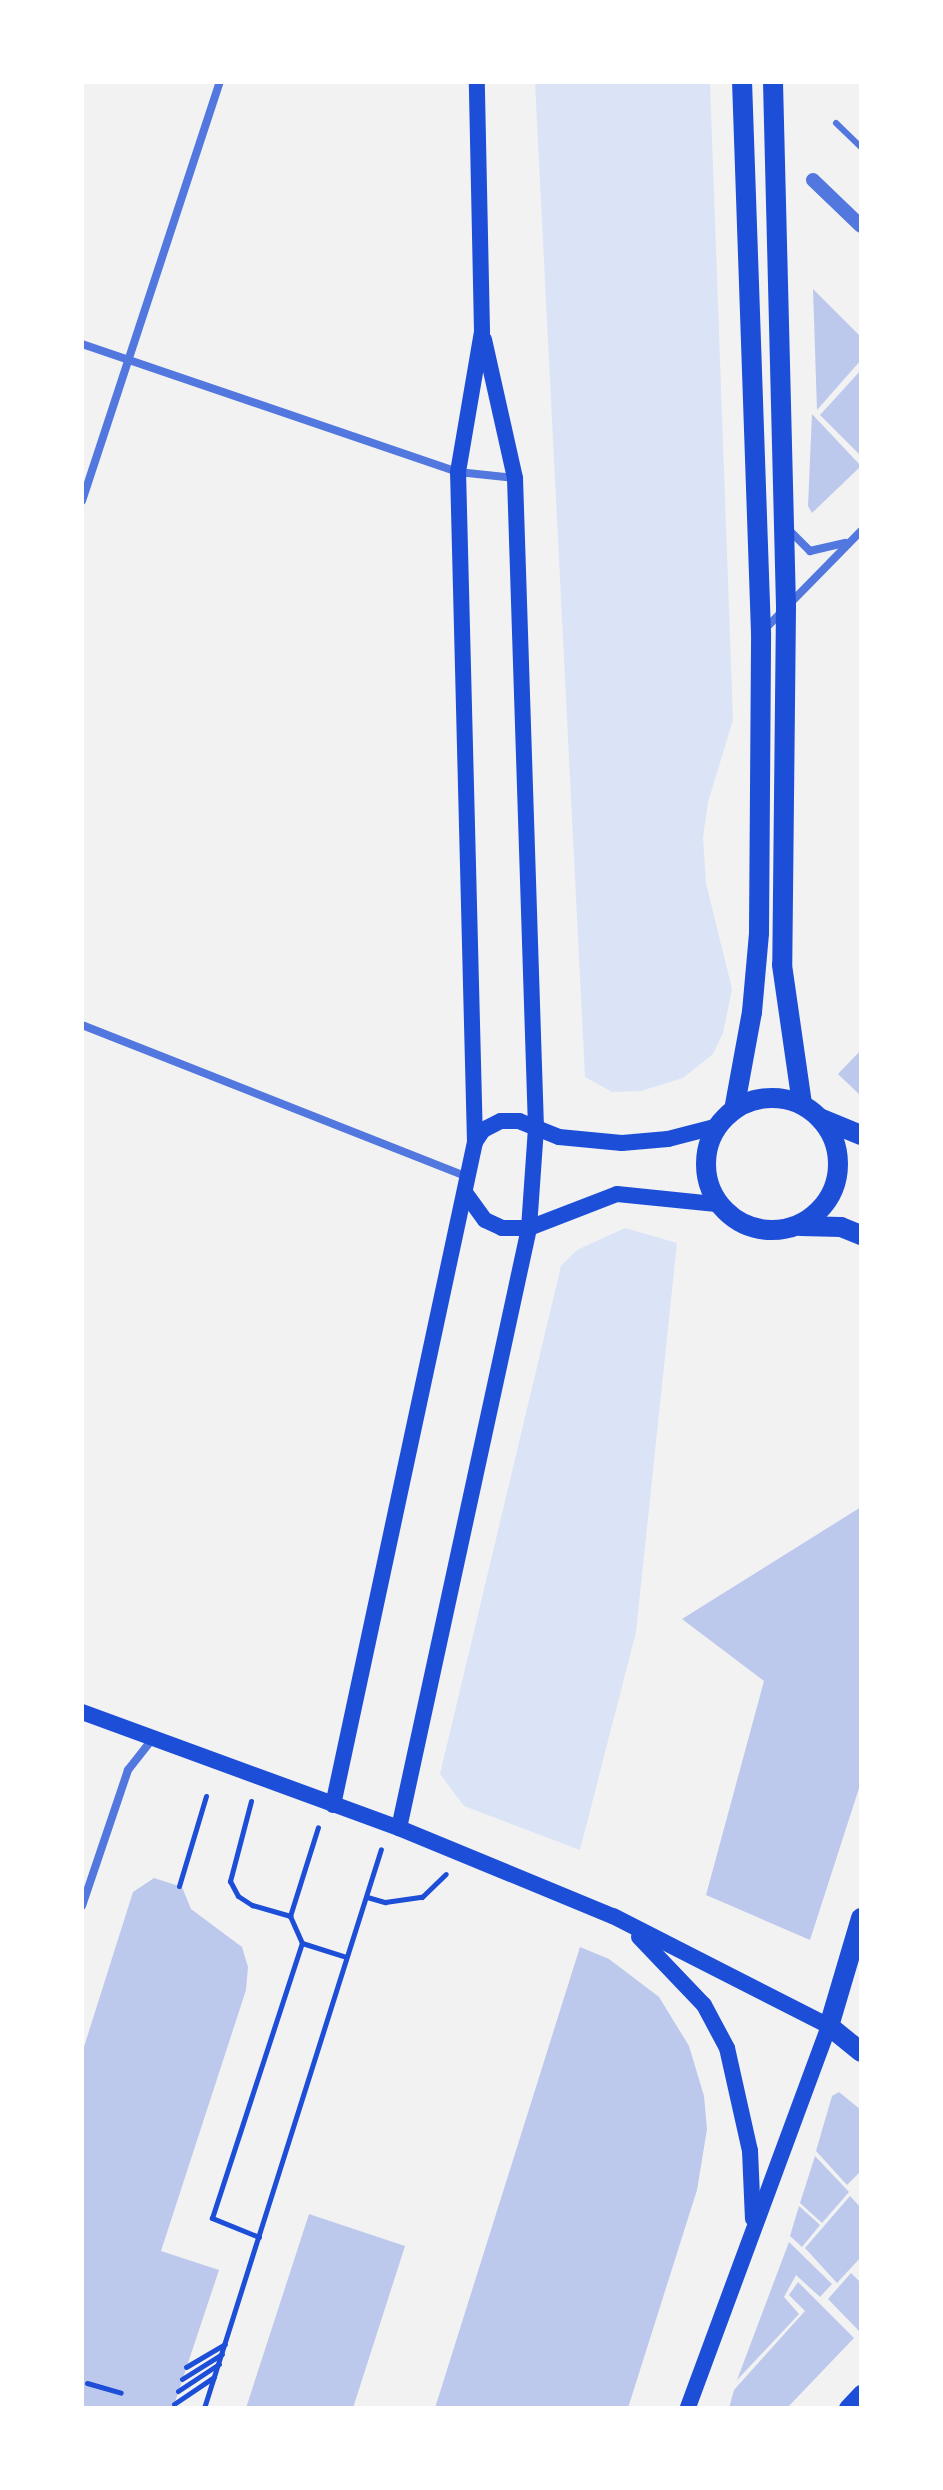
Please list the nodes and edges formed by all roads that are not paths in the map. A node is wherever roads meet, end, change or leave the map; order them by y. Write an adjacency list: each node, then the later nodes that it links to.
1 (220, 82): 11 (street)
2 (477, 82): 9 (main road)
3 (742, 82): 18 (main road)
4 (773, 82): 15 (main road)
5 (836, 123): 6 (lane)
6 (861, 147)
7 (813, 180): 8 (street)
8 (861, 226)
9 (482, 331): 12 (main road); 13 (main road)
10 (82, 344): 11 (street)
11 (128, 360): 12 (street); 14 (street)
12 (458, 472): 13 (street); 26 (main road)
13 (515, 478): 24 (main road)
14 (82, 501)
15 (785, 521): 16 (street); 17 (main road)
16 (860, 532): 17 (street)
17 (786, 607): 18 (street); 20 (main road)
18 (761, 633): 21 (main road)
19 (82, 1025): 27 (street)
20 (802, 1104): 21 (main road); 22 (main road)
21 (734, 1110): 23 (main road)
22 (822, 1119): 25 (main road); 29 (main road)
23 (718, 1126): 24 (main road); 28 (main road)
24 (536, 1128): 26 (main road); 30 (main road)
25 (861, 1135)
26 (475, 1142): 27 (main road)
27 (467, 1186): 30 (main road); 34 (main road)
28 (716, 1204): 29 (main road); 30 (main road)
29 (800, 1226): 31 (main road)
30 (529, 1228): 35 (main road)
31 (861, 1235)
32 (82, 1712): 33 (main road)
33 (155, 1737): 34 (main road); 36 (street)
34 (333, 1805): 35 (main road)
35 (399, 1828): 37 (main road)
36 (82, 1906)
37 (613, 1916): 39 (main road); 41 (main road)
38 (861, 1918): 39 (main road)
39 (829, 2026): 40 (main road); 41 (main road)
40 (861, 2052)
41 (751, 2238): 42 (main road)
42 (696, 2387): 44 (main road); 45 (main road)
43 (861, 2393): 46 (main road)
44 (688, 2408)
45 (695, 2408)
46 (847, 2408)

